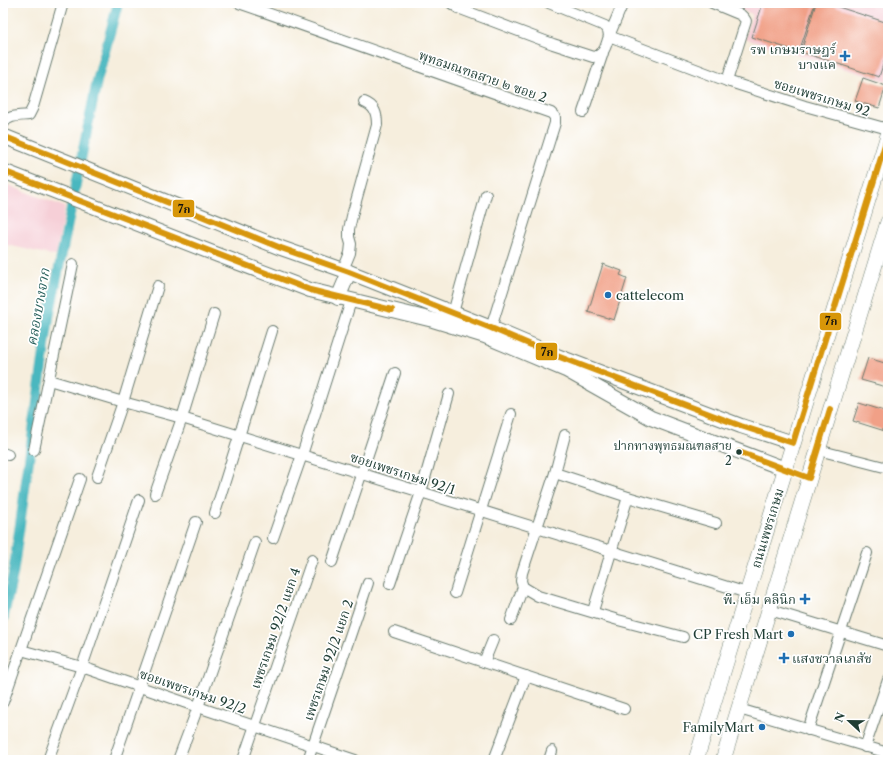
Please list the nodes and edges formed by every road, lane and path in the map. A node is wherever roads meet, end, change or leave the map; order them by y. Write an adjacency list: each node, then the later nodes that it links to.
1 (63, 3): 12 (street)
2 (239, 3): 25 (street, พุทธมณฑลสาย ๒ ซอย 2)
3 (451, 3): 8 (street)
4 (549, 3): 7 (street, ซอยเพชรเกษม 92)
5 (623, 3): 7 (street)
6 (712, 3): 9 (street)
7 (610, 36): 8 (street); 9 (street, ซอยเพชรเกษม 92)
8 (603, 53): 11 (street)
9 (727, 81): 13 (street, ซอยเพชรเกษม 92)
10 (364, 102): 20 (street)
11 (583, 112)
12 (3, 124)
13 (888, 129)
14 (888, 135): 35 (main road, ถนนเพชรเกษม)
15 (3, 136): 20 (main road)
16 (3, 170): 22 (main road)
17 (486, 194): 23 (street)
18 (888, 222): 37 (main road, ถนนเพชรเกษม)
19 (73, 264): 28 (street)
20 (346, 271): 22 (main road); 23 (main road)
21 (158, 286): 30 (street)
22 (344, 299): 38 (street); 40 (main road)
23 (453, 313): 25 (main road)
24 (214, 314): 32 (street)
25 (491, 328): 35 (main road)
26 (272, 331): 34 (street)
27 (395, 372): 41 (street)
28 (49, 380): 30 (street, ซอยเพชรเกษม 92/1); 36 (street)
29 (449, 394): 46 (street)
30 (123, 402): 32 (street, ซอยเพชรเกษม 92/1); 43 (street)
31 (511, 414): 50 (street)
32 (182, 418): 34 (street, ซอยเพชรเกษม 92/1); 47 (street)
33 (565, 435): 42 (street)
34 (240, 436): 38 (street, ซอยเพชรเกษม 92/1); 51 (street)
35 (793, 443): 37 (main road); 40 (main road, ถนนเพชรเกษม)
36 (34, 450)
37 (818, 450): 39 (street); 44 (main road, ถนนเพชรเกษม)
38 (302, 455): 41 (street, ซอยเพชรเกษม 92/1); 55 (street)
39 (888, 468)
40 (785, 469): 44 (main road); 65 (main road, ถนนเพชรเกษม)
41 (362, 473): 46 (street, ซอยเพชรเกษม 92/1); 60 (street)
42 (555, 473): 48 (street); 54 (street)
43 (97, 477)
44 (810, 478): 66 (main road, ถนนเพชรเกษม)
45 (80, 479): 74 (street)
46 (421, 492): 50 (street, ซอยเพชรเกษม 92/1); 62 (street)
47 (155, 494)
48 (628, 497): 53 (street); 57 (street)
49 (139, 500): 76 (street)
50 (481, 511): 54 (street, ซอยเพชรเกษม 92/1); 64 (street)
51 (215, 513)
52 (196, 522): 79 (street)
53 (716, 523)
54 (537, 528): 57 (street, ซอยเพชรเกษม 92/1); 63 (street)
55 (273, 538)
56 (255, 542): 81 (street)
57 (612, 550): 65 (street, ซอยเพชรเกษม 92/1); 67 (street)
58 (867, 553): 69 (street)
59 (312, 560): 84 (street, เพชรเกษม 92/2 แยก 4)
60 (332, 562)
61 (368, 583): 88 (street, เพชรเกษม 92/2 แยก 2)
62 (390, 584)
63 (524, 587): 67 (street); 68 (street)
64 (455, 593)
65 (748, 593): 85 (main road, ถนนเพชรเกษม)
66 (770, 610): 69 (street); 83 (main road, ถนนเพชรเกษม)
67 (593, 611): 71 (street)
68 (511, 620)
69 (841, 631): 73 (street); 86 (street)
70 (394, 632): 75 (street)
71 (683, 637)
72 (493, 640): 75 (street)
73 (888, 646)
74 (21, 650): 76 (street, ซอยเพชรเกษม 92/2); 80 (street)
75 (484, 662): 77 (street)
76 (82, 666): 79 (street, ซอยเพชรเกษม 92/2); 91 (street)
77 (526, 676): 82 (street); 97 (street)
78 (888, 680): 89 (street)
79 (139, 687): 81 (street, ซอยเพชรเกษม 92/2); 92 (street)
80 (3, 702)
81 (198, 708): 84 (street, ซอยเพชรเกษม 92/2); 93 (street)
82 (624, 709)
83 (739, 709): 86 (street); 87 (main road, ถนนเพชรเกษม)
84 (255, 726): 88 (street, ซอยเพชรเกษม 92/2); 94 (street, เพชรเกษม 92/2 แยก 4)
85 (707, 727): 87 (main road); 98 (main road, ถนนเพชรเกษม)
86 (808, 730): 89 (street)
87 (732, 732): 99 (main road, ถนนเพชรเกษม)
88 (312, 746): 95 (street, เพชรเกษม 92/2 แยก 2); 96 (street, ซอยเพชรเกษม 92/2)
89 (865, 747): 90 (street)
90 (888, 753)
91 (48, 760)
92 (114, 760)
93 (178, 760)
94 (243, 760)
95 (308, 760)
96 (355, 760)
97 (494, 760)
98 (696, 760)
99 (723, 760)

